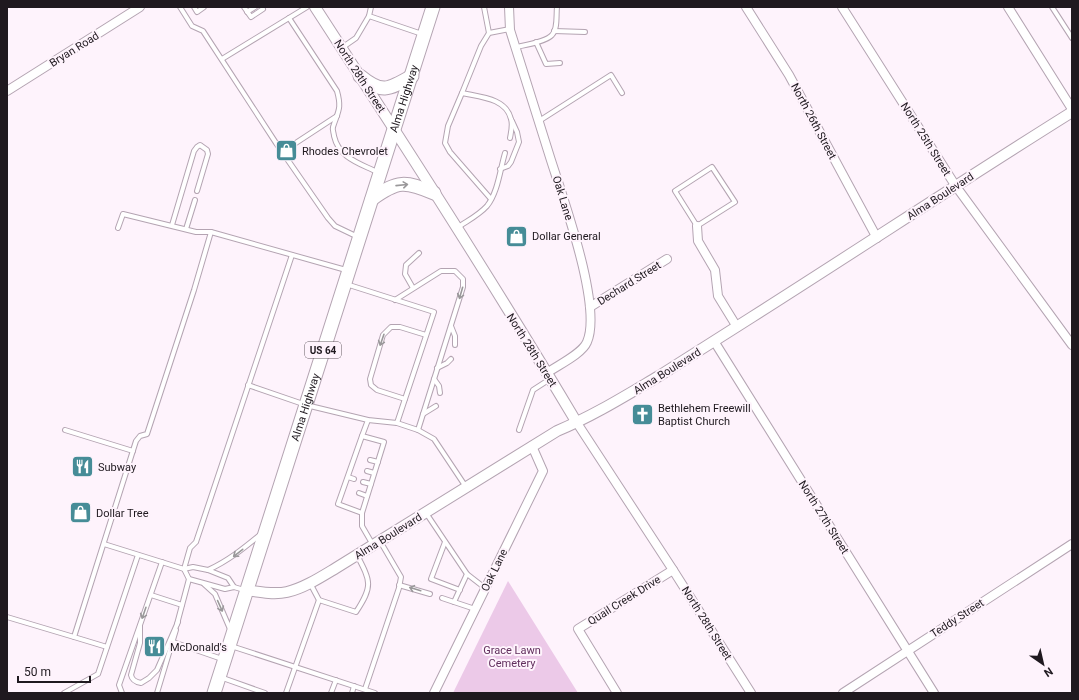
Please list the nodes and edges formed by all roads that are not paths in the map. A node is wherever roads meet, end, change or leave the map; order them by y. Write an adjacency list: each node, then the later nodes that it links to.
1 (140, 7): 36 (street, Bryan Road)
2 (180, 7): 32 (lane)
3 (194, 7): 4 (lane)
4 (204, 7)
5 (244, 7): 19 (lane)
6 (255, 7): 19 (lane)
7 (307, 7): 22 (lane)
8 (314, 7): 31 (street, North 28th Street)
9 (371, 7): 21 (lane)
10 (433, 7): 27 (main road, Alma Highway / US 64)
11 (484, 7): 25 (lane)
12 (509, 7): 23 (street, Oak Lane)
13 (557, 7): 24 (lane)
14 (746, 7): 63 (street, North 26th Street)
15 (842, 7): 50 (street, North 25th Street)
16 (1008, 7): 39 (street)
17 (1052, 7): 28 (lane)
18 (263, 9): 19 (lane)
19 (247, 12)
20 (364, 12): 21 (lane)
21 (369, 15): 27 (lane); 31 (lane)
22 (289, 18): 32 (lane); 41 (lane)
23 (510, 29): 25 (lane); 30 (street, Oak Lane)
24 (554, 31): 26 (lane); 29 (lane)
25 (488, 32): 37 (lane)
26 (585, 32)
27 (425, 35): 35 (main road, Alma Highway / US 64)
28 (1072, 38)
29 (536, 42): 30 (lane); 33 (lane)
30 (516, 47): 43 (street, Oak Lane)
31 (342, 48): 34 (street, North 28th Street)
32 (222, 59): 46 (lane)
33 (560, 63)
34 (360, 76): 35 (main road); 44 (street, North 28th Street)
35 (412, 76): 44 (main road, Alma Highway / US 64)
36 (7, 91)
37 (462, 92): 42 (lane); 54 (lane)
38 (622, 92): 43 (lane)
39 (1072, 109)
40 (1072, 112): 50 (street, Alma Boulevard)
41 (338, 115): 46 (lane); 49 (lane)
42 (512, 121): 45 (lane); 48 (lane)
43 (539, 121): 71 (street, Oak Lane)
44 (394, 129): 49 (main road, Alma Highway / US 64); 52 (street, North 28th Street)
45 (510, 138)
46 (282, 152): 62 (lane)
47 (505, 153): 48 (lane)
48 (500, 169): 54 (lane)
49 (380, 173): 53 (main road, Alma Highway / US 64)
50 (955, 186): 63 (street, Alma Boulevard); 77 (street, North 25th Street)
51 (197, 191): 56 (lane)
52 (434, 193): 53 (main road, one-way to 52); 59 (street, North 28th Street)
53 (372, 199): 62 (main road, Alma Highway / US 64)
54 (491, 199): 59 (lane)
55 (195, 200): 60 (lane)
56 (172, 225): 58 (lane); 60 (lane)
57 (697, 226): 57 (lane); 73 (street)
58 (118, 228)
59 (457, 228): 80 (street, North 28th Street)
60 (186, 229): 61 (lane)
61 (211, 232): 65 (lane); 96 (lane)
62 (359, 238): 67 (main road, Alma Highway / US 64)
63 (877, 238): 73 (street, Alma Boulevard)
64 (419, 253): 69 (lane)
65 (292, 255): 67 (lane); 82 (lane)
66 (667, 259): 71 (street, Dechard Street)
67 (349, 271): 68 (main road, Alma Highway / US 64)
68 (345, 284): 70 (lane); 85 (main road, Alma Highway / US 64)
69 (413, 288): 70 (lane); 72 (lane, one-way to 72)
70 (395, 300): 74 (lane)
71 (590, 307): 80 (street, Oak Lane)
72 (451, 325): 76 (lane); 79 (lane)
73 (736, 327): 75 (street, Alma Boulevard)
74 (426, 335): 84 (lane); 84 (lane, one-way to 84)
75 (714, 341): 90 (street, Alma Boulevard); 149 (street, North 27th Street)
76 (455, 345)
77 (1072, 345)
78 (451, 359): 79 (lane)
79 (437, 368): 81 (lane)
80 (548, 375): 90 (street, North 28th Street); 93 (lane)
81 (434, 379): 83 (lane); 87 (lane)
82 (248, 385): 85 (lane); 124 (lane)
83 (440, 393)
84 (405, 399): 89 (lane)
85 (306, 405): 88 (lane); 116 (main road, Alma Highway / US 64)
86 (436, 406): 87 (lane)
87 (423, 414): 92 (lane)
88 (368, 420): 89 (lane); 94 (lane)
89 (397, 423): 92 (lane)
90 (576, 423): 95 (street, Alma Boulevard); 126 (street, North 28th Street)
91 (65, 430): 96 (lane)
92 (418, 430): 109 (lane)
93 (519, 430)
94 (362, 436): 97 (lane); 100 (lane)
95 (532, 446): 109 (street, Alma Boulevard); 133 (street, Oak Lane)
96 (133, 451): 119 (lane)
97 (355, 456): 98 (lane); 101 (lane)
98 (361, 458)
99 (370, 460): 100 (lane)
100 (378, 462): 104 (lane)
101 (351, 467): 102 (lane); 105 (lane)
102 (357, 469)
103 (367, 471): 104 (lane)
104 (374, 473): 108 (lane)
105 (348, 478): 106 (lane); 110 (lane)
106 (354, 479)
107 (363, 482): 108 (lane)
108 (371, 484): 113 (lane)
109 (466, 487): 114 (street, Alma Boulevard)
110 (344, 488): 111 (lane); 115 (lane)
111 (350, 490)
112 (360, 493): 113 (lane)
113 (367, 496): 115 (lane)
114 (425, 512): 117 (lane); 118 (street, Alma Boulevard)
115 (362, 513): 118 (lane)
116 (266, 530): 125 (lane, one-way to 125); 132 (main road, Alma Highway / US 64)
117 (445, 542): 127 (lane); 134 (lane)
118 (376, 543): 122 (street, Alma Boulevard); 131 (lane)
119 (104, 544): 121 (lane); 145 (lane)
120 (1072, 544): 149 (street, Teddy Street)
121 (138, 555): 123 (lane); 148 (lane)
122 (357, 555): 130 (street, Alma Boulevard); 138 (lane)
123 (162, 562): 124 (lane); 136 (lane)
124 (184, 569): 125 (lane); 128 (lane)
125 (208, 570): 132 (lane)
126 (673, 570): 166 (street, Quail Creek Drive); 167 (street, North 28th Street)
127 (467, 574): 133 (lane); 134 (lane)
128 (189, 579): 129 (lane); 140 (lane)
129 (202, 582): 132 (lane); 146 (lane, one-way to 146)
130 (310, 582): 132 (street, Alma Boulevard); 138 (lane)
131 (399, 584): 135 (lane, one-way to 131); 155 (lane)
132 (240, 588): 146 (main road, Alma Highway / US 64)
133 (485, 588): 141 (street, Oak Lane)
134 (460, 590): 139 (lane)
135 (430, 594)
136 (151, 595): 140 (lane); 144 (lane, one-way to 144)
137 (442, 598): 139 (lane)
138 (319, 600): 151 (lane)
139 (454, 602): 141 (lane)
140 (182, 605): 143 (lane)
141 (475, 609): 165 (street, Oak Lane)
142 (7, 617): 145 (lane)
143 (178, 622): 144 (lane); 147 (lane)
144 (140, 626): 157 (lane)
145 (74, 637): 148 (lane)
146 (231, 640): 150 (main road, Alma Highway / US 64); 151 (lane)
147 (173, 642): 150 (lane); 158 (lane)
148 (107, 647): 156 (lane)
149 (907, 651): 168 (street, Teddy Street); 169 (street, North 27th Street)
150 (224, 660): 152 (main road, Alma Highway / US 64)
151 (296, 666): 153 (lane); 161 (lane)
152 (219, 676): 159 (main road, Alma Highway / US 64); 160 (lane)
153 (336, 680): 154 (lane); 162 (lane)
154 (354, 686): 155 (lane); 163 (lane)
155 (365, 690): 164 (lane)
156 (64, 693)
157 (122, 693)
158 (157, 693)
159 (214, 693)
160 (265, 693)
161 (286, 693)
162 (331, 693)
163 (352, 693)
164 (375, 693)
165 (434, 693)
166 (617, 693)
167 (751, 693)
168 (843, 693)
169 (934, 693)

